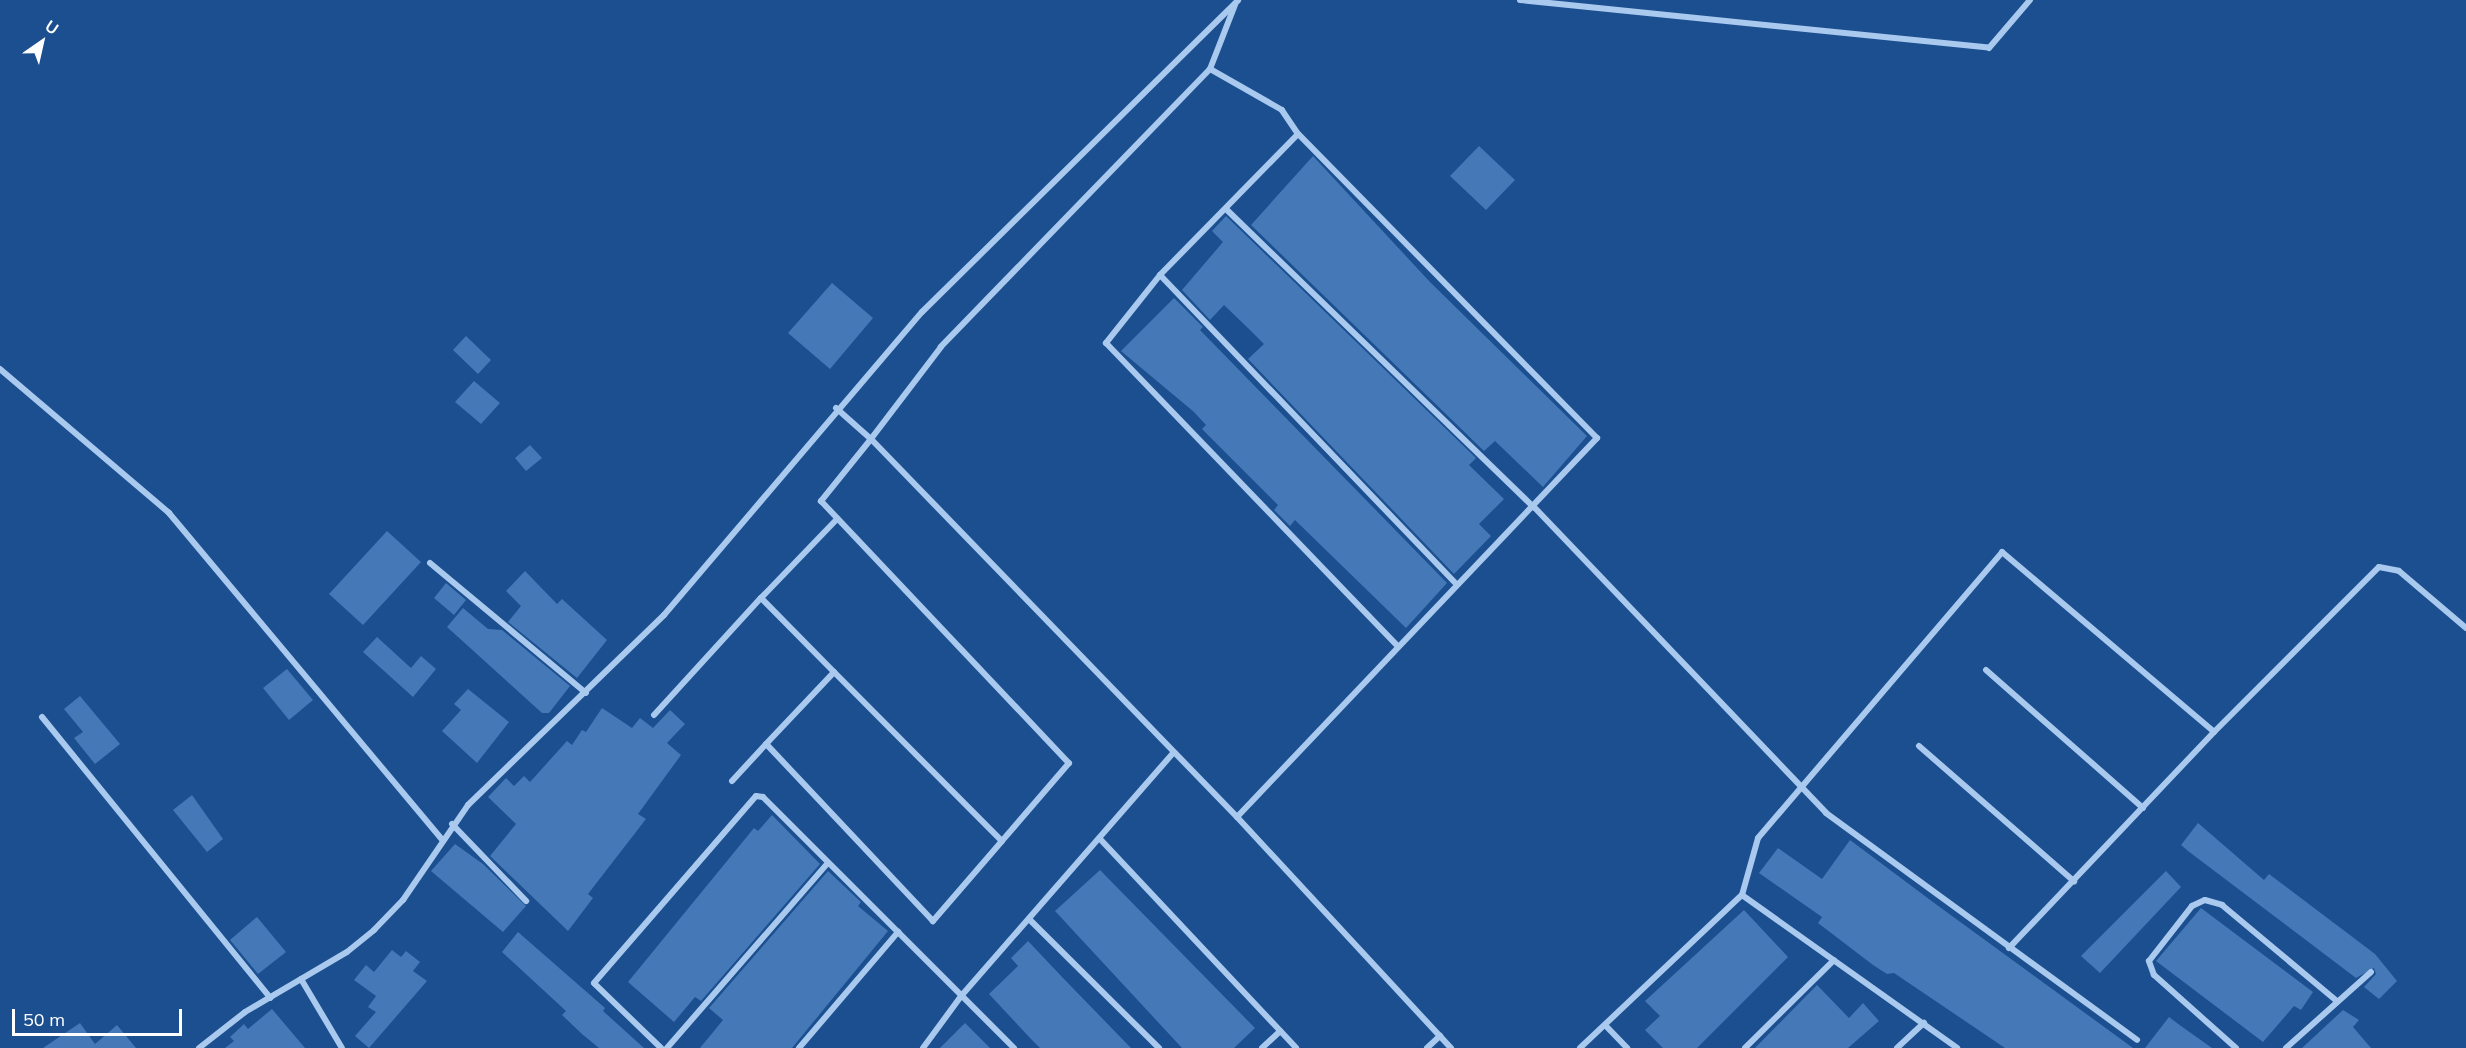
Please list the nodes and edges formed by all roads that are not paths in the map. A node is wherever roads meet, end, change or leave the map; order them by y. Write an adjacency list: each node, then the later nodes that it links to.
1 (1520, 0): 2 (street)
2 (2030, 0)
3 (1238, 1): 4 (street); 9 (street)
4 (1210, 69): 5 (street); 10 (street)
5 (1298, 134): 6 (street); 11 (street)
6 (1226, 209): 7 (street); 11 (street)
7 (1160, 274): 14 (street); 17 (street)
8 (0, 369): 32 (street)
9 (836, 408): 10 (street); 20 (street)
10 (871, 439): 12 (street); 26 (street)
11 (1534, 507): 14 (street); 28 (street)
12 (837, 519): 15 (street); 34 (street)
13 (429, 563): 20 (street)
14 (1455, 583): 17 (street)
15 (761, 598): 19 (street); 21 (street)
16 (2466, 628): 23 (street)
17 (1397, 645): 30 (street)
18 (1986, 670): 29 (street)
19 (834, 672): 24 (street); 34 (street)
20 (586, 693): 31 (street)
21 (654, 715)
22 (42, 717): 46 (street)
23 (2214, 732): 28 (street); 29 (street)
24 (766, 744): 27 (street); 34 (street)
25 (1919, 746): 36 (street)
26 (1172, 754): 30 (street); 33 (street)
27 (732, 781)
28 (1800, 787): 37 (street); 41 (street)
29 (2143, 808): 36 (street)
30 (1237, 817): 51 (street)
31 (452, 824): 32 (street); 38 (street)
32 (442, 839): 44 (street)
33 (1101, 840): 39 (street); 50 (street)
34 (1002, 841)
35 (828, 863): 40 (street); 55 (street); 56 (street)
36 (2074, 881): 41 (street)
37 (1742, 896): 42 (street); 49 (street)
38 (526, 901)
39 (1030, 920): 45 (street); 60 (street)
40 (898, 932): 45 (street); 57 (street)
41 (2009, 948): 52 (street)
42 (1834, 960): 48 (street); 67 (street)
43 (2371, 972): 47 (street)
44 (301, 980): 46 (street); 54 (street)
45 (962, 996): 58 (street); 59 (street)
46 (270, 998): 53 (street)
47 (2337, 1001): 70 (street); 71 (street)
48 (1924, 1023): 68 (street); 69 (street)
49 (1605, 1025): 65 (street); 66 (street)
50 (1280, 1031): 61 (street); 62 (street)
51 (1440, 1036): 63 (street); 64 (street)
52 (2138, 1040)
53 (200, 1048)
54 (342, 1048)
55 (661, 1048)
56 (667, 1048)
57 (799, 1048)
58 (923, 1048)
59 (1014, 1048)
60 (1159, 1048)
61 (1262, 1048)
62 (1296, 1048)
63 (1427, 1048)
64 (1451, 1048)
65 (1580, 1048)
66 (1627, 1048)
67 (1745, 1048)
68 (1897, 1048)
69 (1957, 1048)
70 (2236, 1048)
71 (2286, 1048)

